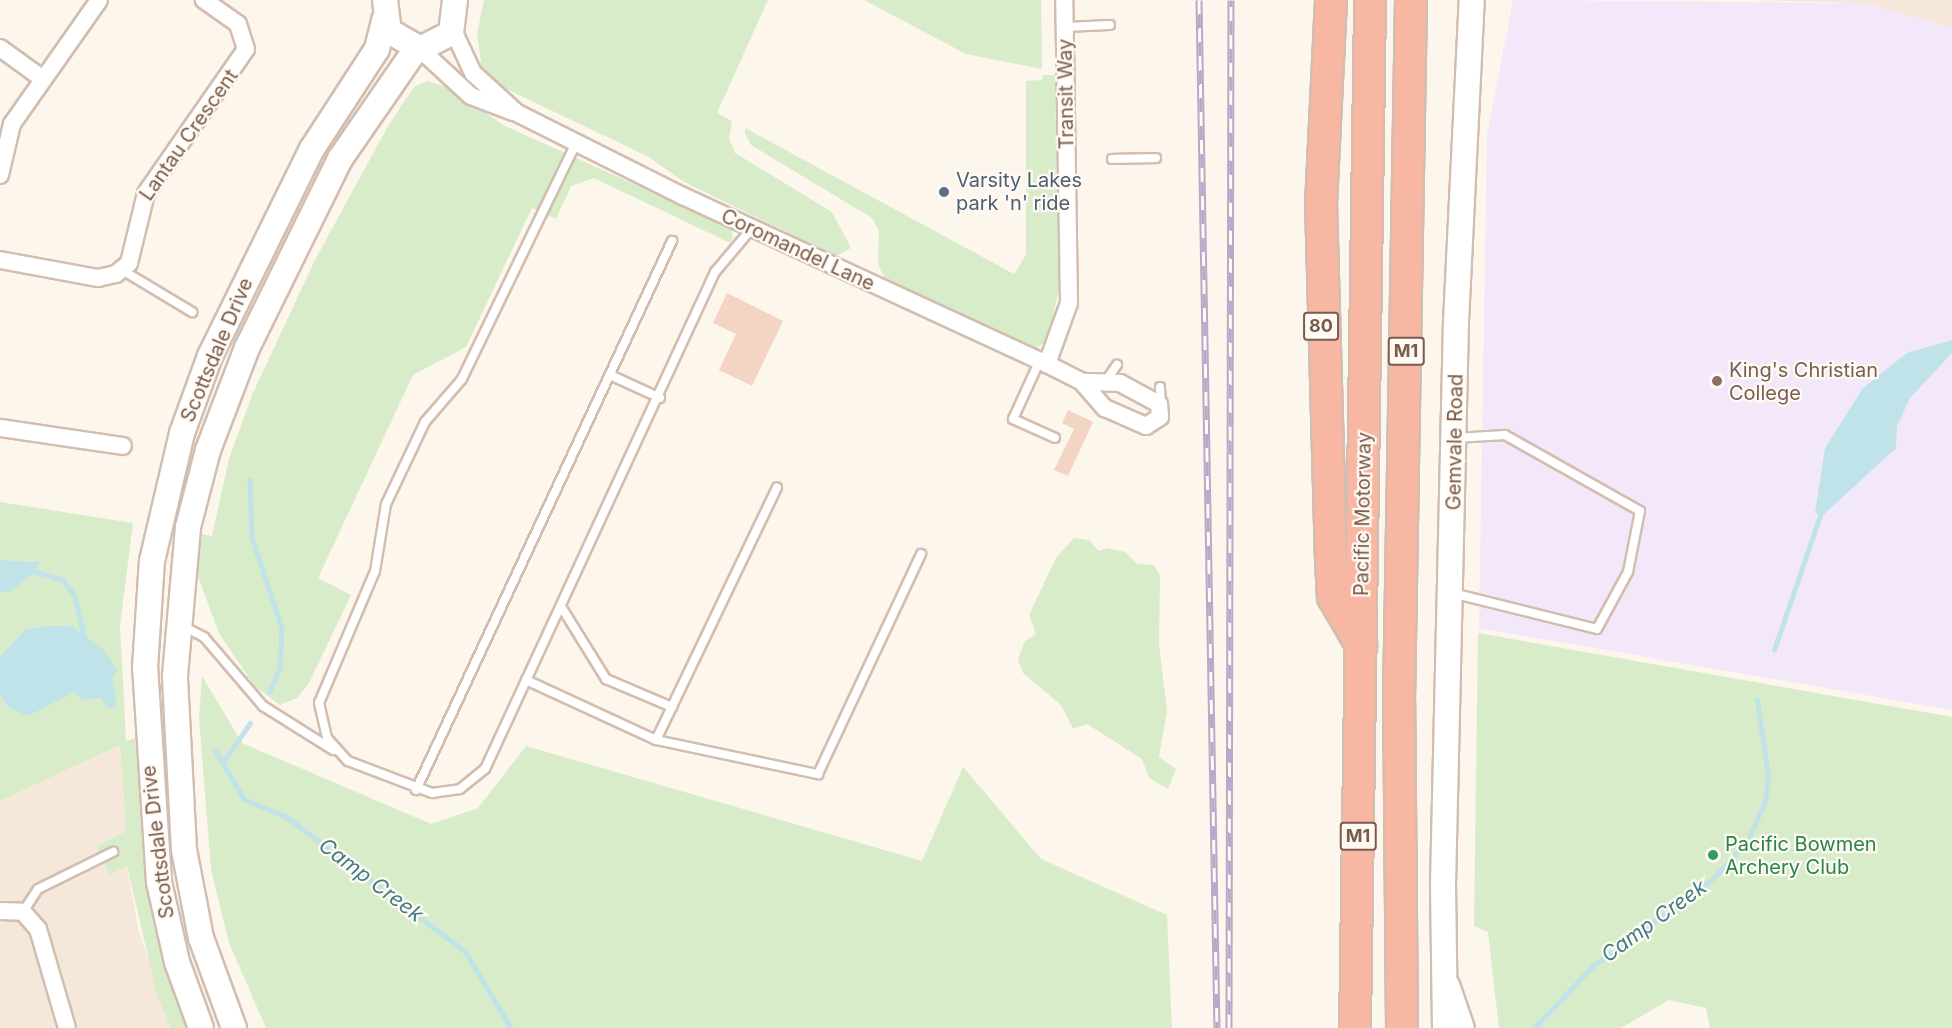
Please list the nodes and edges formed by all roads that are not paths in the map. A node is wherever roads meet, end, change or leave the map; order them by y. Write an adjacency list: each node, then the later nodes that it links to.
1 (99, 0): 14 (street)
2 (204, 0): 23 (street, Lantau Crescent)
3 (1064, 0): 11 (street, Transit Way)
4 (1331, 0): 43 (highway, 80)
5 (1370, 0): 43 (highway, Pacific Motorway / M1)
6 (1411, 0): 58 (highway, Pacific Motorway / M1)
7 (1472, 0): 36 (main road, Gemvale Road)
8 (385, 10): 13 (main road); 55 (main road, Scottsdale Drive)
9 (457, 10): 13 (main road); 15 (street, Coromandel Lane)
10 (1110, 25): 11 (lane)
11 (1065, 27): 25 (street, Transit Way)
12 (0, 48): 14 (street)
13 (418, 49): 15 (street, Coromandel Lane); 42 (main road, Scottsdale Drive)
14 (43, 79): 19 (street)
15 (517, 113): 16 (street, Coromandel Lane)
16 (576, 143): 20 (street, Coromandel Lane); 47 (lane)
17 (1156, 158): 18 (lane)
18 (1112, 159)
19 (0, 175)
20 (752, 228): 25 (street, Coromandel Lane); 31 (lane)
21 (672, 241): 27 (lane)
22 (0, 260): 23 (street)
23 (122, 270): 24 (lane)
24 (192, 312)
25 (1044, 362): 28 (street, Coromandel Lane); 35 (lane)
26 (1117, 364): 29 (lane)
27 (609, 375): 31 (lane); 48 (lane)
28 (1082, 382): 29 (street, Coromandel Lane); 32 (street, Coromandel Lane)
29 (1104, 383): 32 (lane); 33 (street, Coromandel Lane)
30 (1160, 387): 33 (lane)
31 (660, 398): 41 (lane)
32 (1100, 404): 33 (street, Coromandel Lane)
33 (1161, 409)
34 (0, 428): 37 (street)
35 (1055, 438)
36 (1454, 438): 40 (main road, Gemvale Road); 40 (lane)
37 (123, 446)
38 (777, 487): 45 (lane)
39 (921, 554): 46 (lane)
40 (1452, 593): 50 (main road, Gemvale Road)
41 (562, 608): 44 (lane); 45 (lane)
42 (178, 623): 47 (lane); 56 (main road, Scottsdale Drive)
43 (1361, 645): 57 (highway, Pacific Motorway / M1)
44 (525, 680): 46 (lane); 48 (lane)
45 (672, 707): 46 (lane)
46 (656, 740)
47 (338, 753): 48 (lane)
48 (416, 790)
49 (113, 852): 52 (lane)
50 (1443, 885): 53 (main road, Gemvale Road); 59 (main road, Gemvale Road)
51 (0, 910): 52 (street)
52 (23, 912): 54 (street)
53 (1451, 984): 60 (main road, Gemvale Road); 61 (street)
54 (67, 1028)
55 (201, 1028)
56 (234, 1028)
57 (1355, 1028)
58 (1402, 1028)
59 (1446, 1028)
60 (1455, 1028)
61 (1466, 1028)

